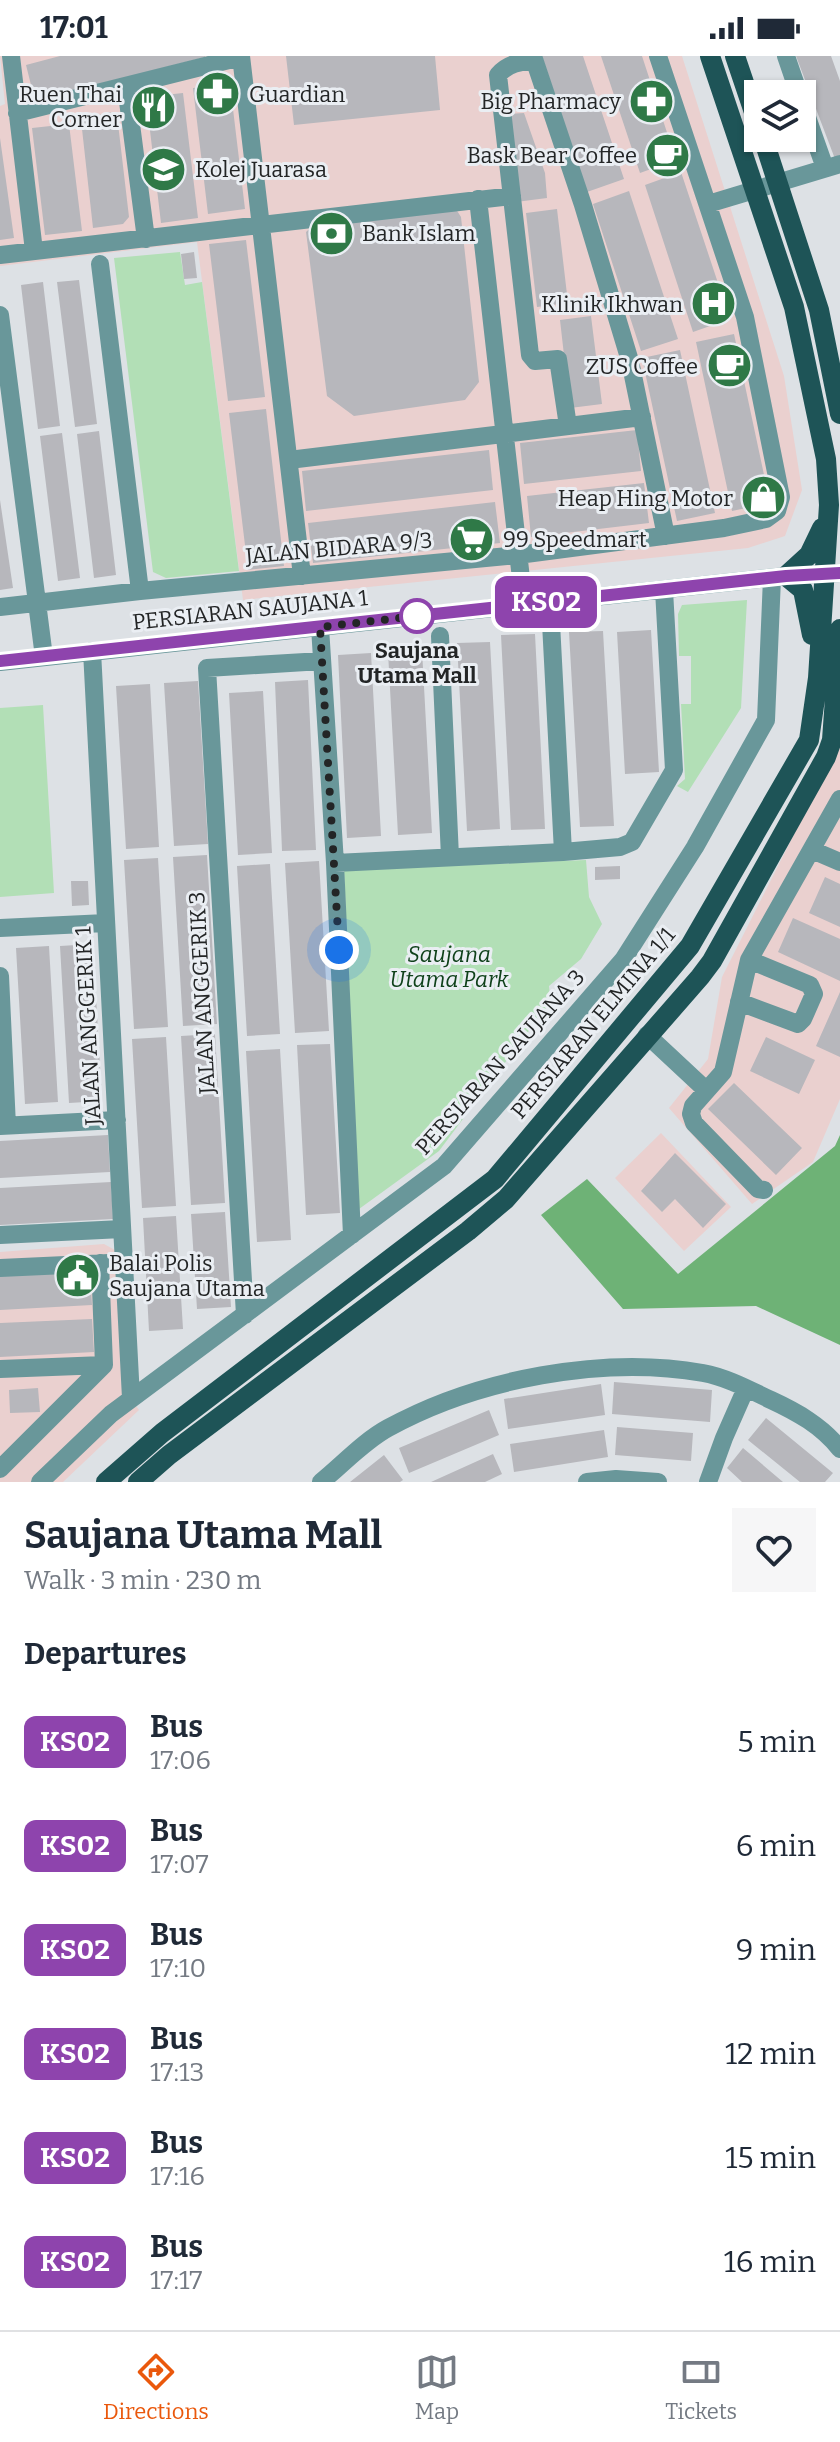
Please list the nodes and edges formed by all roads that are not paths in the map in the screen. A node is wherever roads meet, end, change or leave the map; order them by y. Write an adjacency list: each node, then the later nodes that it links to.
1 (11, 56): 11 (street)
2 (241, 56): 10 (street); 20 (street)
3 (658, 56): 19 (street)
4 (710, 56): 16 (main road, PERSIARAN ELMINA 1/1)
5 (735, 56): 9 (main road)
6 (786, 56): 8 (street)
7 (534, 59): 17 (street); 27 (street)
8 (794, 80)
9 (744, 83)
10 (126, 86): 11 (street); 21 (street)
11 (17, 113): 22 (street)
12 (816, 132): 14 (street)
13 (768, 152): 15 (main road)
14 (832, 166): 15 (street)
15 (778, 182): 16 (street); 26 (main road)
16 (756, 189): 19 (street); 31 (main road, PERSIARAN ELMINA 1/1)
17 (512, 196): 18 (street); 28 (street)
18 (478, 199): 20 (street); 29 (street)
19 (708, 204): 32 (street, JALAN BIDARA 9/3)
20 (259, 224): 21 (street); 30 (street)
21 (146, 239): 22 (street)
22 (34, 251): 23 (street)
23 (0, 255)
24 (100, 264): 38 (street)
25 (0, 315): 39 (street)
26 (840, 414)
27 (642, 417): 28 (street); 32 (street)
28 (568, 426): 29 (street)
29 (505, 434): 30 (street); 33 (street)
30 (289, 460): 35 (street)
31 (829, 505): 34 (main road, PERSIARAN ELMINA 1/1); 36 (main road)
32 (666, 536): 33 (street, JALAN BIDARA 9/3)
33 (518, 555): 35 (street, JALAN BIDARA 9/3); 40 (street)
34 (832, 573): 36 (street, PERSIARAN SAUJANA 1); 51 (main road, PERSIARAN ELMINA 1/1)
35 (302, 576): 38 (street, JALAN BIDARA 9/3)
36 (779, 577): 37 (street, PERSIARAN SAUJANA 1); 51 (main road); 72 (street, PERSIARAN SAUJANA 3)
37 (664, 590): 40 (street, PERSIARAN SAUJANA 1); 56 (street)
38 (140, 591): 39 (street, JALAN BIDARA 9/3)
39 (37, 603): 41 (street, JALAN BIDARA 9/3); 48 (street)
40 (524, 605): 43 (street, PERSIARAN SAUJANA 1)
41 (0, 607)
42 (551, 623): 56 (street)
43 (320, 627): 47 (street, PERSIARAN SAUJANA 1); 49 (street)
44 (840, 629): 46 (main road)
45 (440, 636): 57 (street)
46 (839, 650): 53 (main road)
47 (92, 651): 48 (street, PERSIARAN SAUJANA 1); 60 (street, JALAN ANGGERIK 1)
48 (44, 657): 50 (street, PERSIARAN SAUJANA 1)
49 (322, 661): 59 (street); 76 (street, JALAN ANGGERIK 3)
50 (0, 662)
51 (818, 678): 84 (main road, PERSIARAN ELMINA 1/1)
52 (837, 810): 54 (street)
53 (793, 817): 54 (street); 65 (main road)
54 (821, 833): 55 (street)
55 (812, 850): 58 (street); 62 (street)
56 (563, 852): 57 (street)
57 (450, 857): 59 (street)
58 (840, 862)
59 (335, 863): 72 (street)
60 (106, 923): 61 (street); 67 (street, JALAN ANGGERIK 1)
61 (0, 928)
62 (749, 960): 64 (street); 64 (street)
63 (0, 976): 68 (street)
64 (739, 1002): 66 (street)
65 (647, 1035): 66 (street); 85 (main road)
66 (706, 1090): 69 (street)
67 (117, 1120): 68 (street); 70 (street, JALAN ANGGERIK 1)
68 (3, 1126)
69 (764, 1190)
70 (122, 1229): 71 (street); 73 (street, JALAN ANGGERIK 1)
71 (0, 1235)
72 (352, 1235): 76 (street, PERSIARAN SAUJANA 3)
73 (124, 1262): 74 (street); 80 (street, JALAN ANGGERIK 1)
74 (100, 1263): 75 (street); 77 (street)
75 (0, 1268)
76 (245, 1315): 80 (street, PERSIARAN SAUJANA 3)
77 (104, 1365): 78 (street); 82 (street)
78 (0, 1369)
79 (746, 1388): 81 (street); 86 (street); 89 (street)
80 (131, 1398): 83 (street, PERSIARAN SAUJANA 3)
81 (840, 1449)
82 (0, 1469)
83 (40, 1482)
84 (106, 1482)
85 (138, 1482)
86 (321, 1482)
87 (587, 1482): 88 (street)
88 (658, 1482)
89 (708, 1482)

